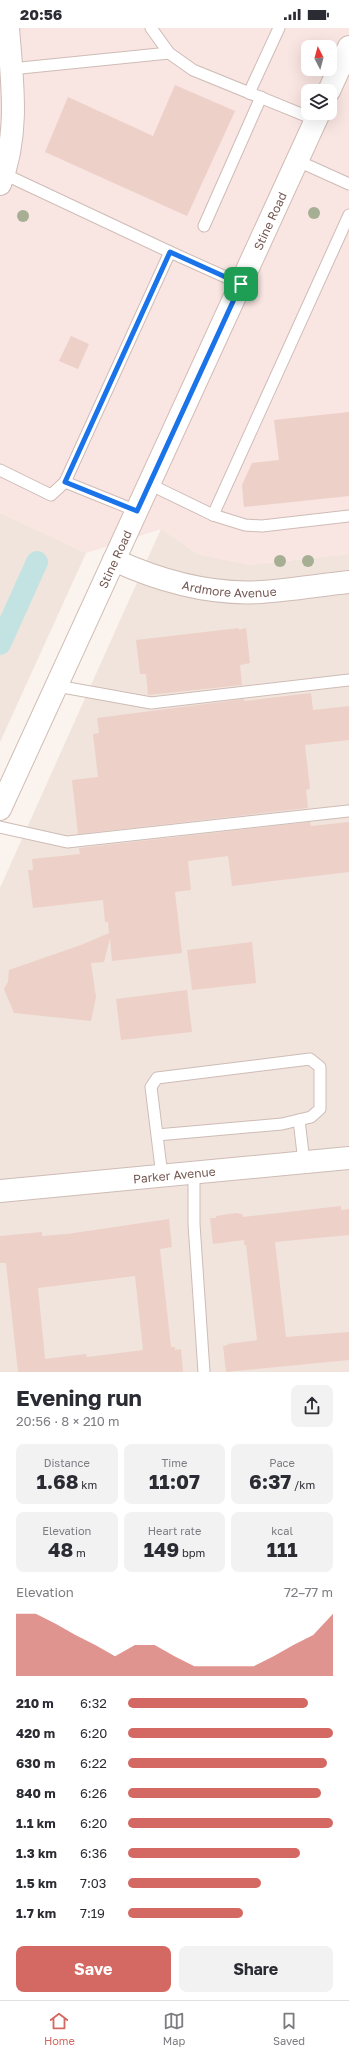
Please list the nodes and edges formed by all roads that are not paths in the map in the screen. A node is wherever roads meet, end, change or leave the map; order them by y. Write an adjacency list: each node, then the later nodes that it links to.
1 (8, 28): 6 (street)
2 (151, 28): 5 (lane)
3 (279, 28): 8 (lane)
4 (349, 47): 7 (street)
5 (169, 53): 6 (lane); 8 (lane)
6 (11, 69): 10 (street)
7 (332, 84)
8 (249, 93): 9 (lane)
9 (260, 97): 11 (lane); 17 (lane)
10 (7, 104): 14 (street)
11 (301, 110)
12 (316, 120): 13 (street, Stine Road)
13 (298, 160): 15 (lane); 19 (street, Stine Road)
14 (2, 179): 18 (lane)
15 (349, 184)
16 (349, 215): 24 (lane)
17 (204, 226)
18 (170, 252): 19 (lane); 21 (lane)
19 (241, 284): 22 (street, Stine Road)
20 (0, 470): 21 (lane)
21 (65, 482): 23 (lane)
22 (149, 484): 23 (street, Stine Road); 24 (lane)
23 (137, 511): 26 (street, Stine Road)
24 (213, 515): 25 (lane)
25 (349, 516)
26 (114, 560): 27 (street, Ardmore Avenue); 29 (street, Stine Road)
27 (349, 582)
28 (349, 680): 29 (lane)
29 (56, 686): 30 (street, Stine Road)
30 (0, 809)
31 (348, 811): 32 (lane)
32 (0, 827)
33 (299, 1120): 34 (lane); 34 (lane); 36 (lane)
34 (157, 1135): 38 (lane)
35 (349, 1158): 36 (street, Parker Avenue)
36 (304, 1162): 37 (street, Parker Avenue)
37 (194, 1173): 38 (street, Parker Avenue); 40 (lane)
38 (162, 1176): 39 (street, Parker Avenue)
39 (0, 1191)
40 (204, 1372)

